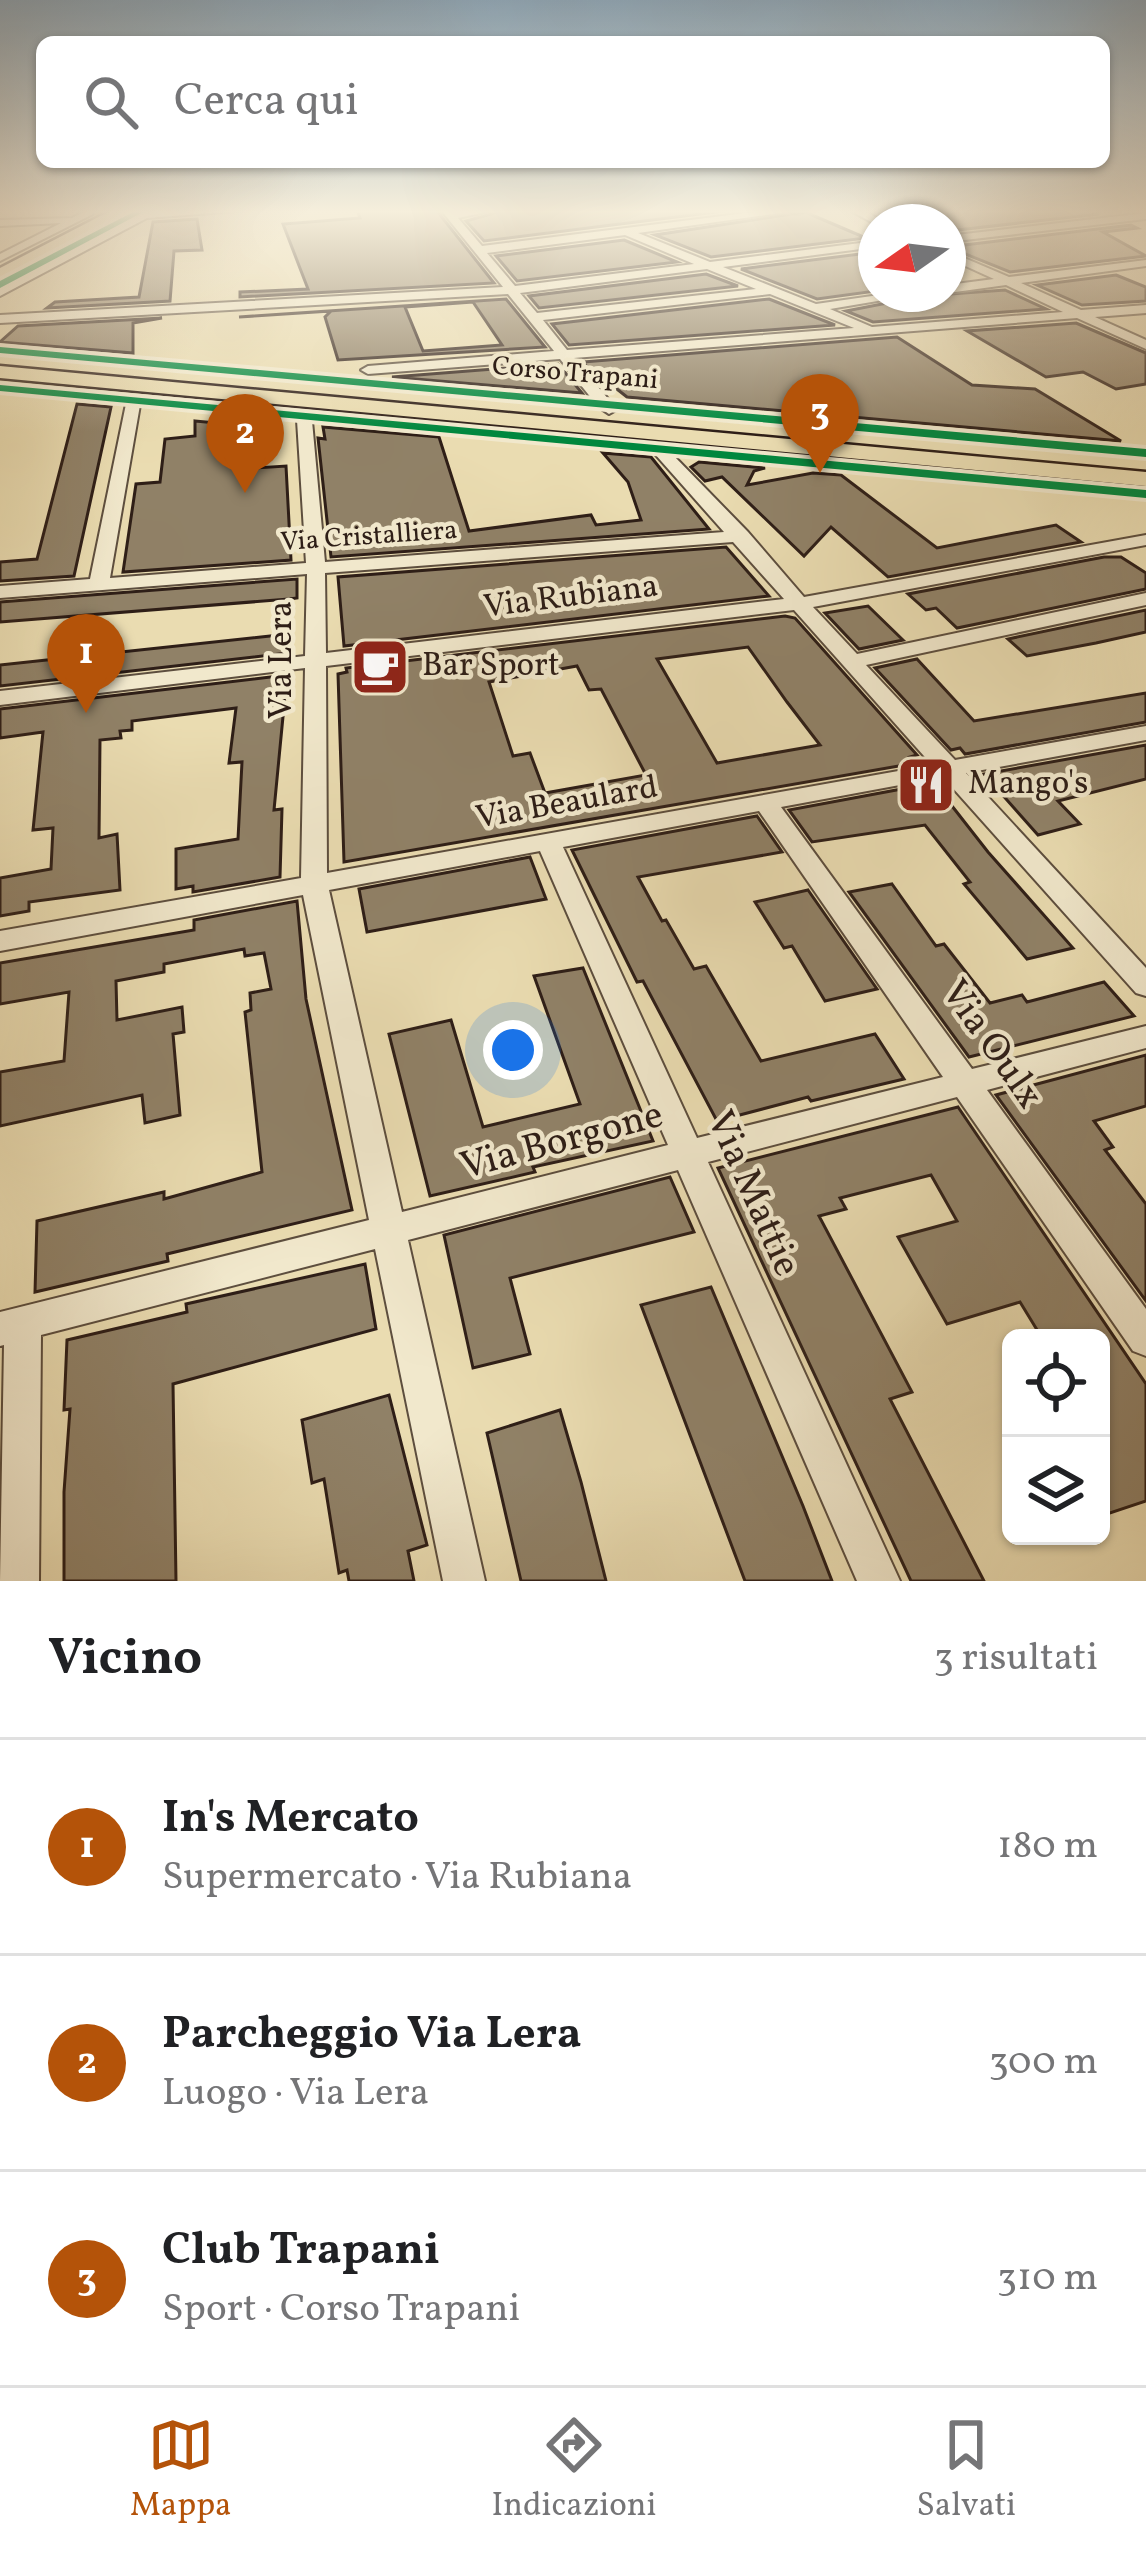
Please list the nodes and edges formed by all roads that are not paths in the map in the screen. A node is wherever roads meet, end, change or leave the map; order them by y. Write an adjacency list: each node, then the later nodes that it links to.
1 (510, 284): 5 (street)
2 (563, 284): 5 (street)
3 (752, 284): 6 (street)
4 (1013, 284): 10 (street)
5 (515, 290): 11 (street); 12 (street)
6 (770, 291): 8 (street); 11 (street)
7 (858, 302): 8 (street)
8 (811, 308): 13 (street)
9 (1146, 309): 10 (street)
10 (1079, 314): 13 (street); 14 (street)
11 (536, 317): 15 (street)
12 (0, 319)
13 (874, 331): 15 (street)
14 (1146, 344)
15 (566, 355): 17 (street); 21 (street)
16 (0, 369): 18 (street, Corso Trapani); 19 (main road, Corso Trapani); 20 (street, Corso Trapani)
17 (375, 374): 18 (street); 19 (street, Corso Trapani); 21 (street, Corso Trapani)
18 (294, 376): 19 (street, Corso Trapani)
19 (323, 398): 20 (street, Corso Trapani); 22 (street, Corso Trapani); 22 (main road, Corso Trapani); 29 (street, Via Lera)
20 (134, 400): 30 (street)
21 (602, 404): 22 (street); 23 (street, Corso Trapani)
22 (640, 434): 24 (main road, Corso Trapani); 25 (main road, Corso Trapani); 26 (street, Corso Trapani); 27 (street)
23 (1146, 453)
24 (1146, 468)
25 (1146, 479)
26 (1146, 494)
27 (742, 536): 29 (street, Via Cristalliera); 33 (street)
28 (1146, 540): 33 (street, Via Rubiana)
29 (316, 568): 30 (street, Via Cristalliera); 35 (street, Via Lera)
30 (99, 584): 31 (street, Via Cristalliera)
31 (0, 592)
32 (1146, 598): 34 (street)
33 (802, 603): 34 (street); 35 (street, Via Rubiana)
34 (854, 661): 38 (street)
35 (318, 662): 36 (street, Via Rubiana); 41 (street, Via Lera)
36 (0, 698)
37 (1146, 733): 38 (street, Via Beaulard)
38 (950, 768): 39 (street, Via Beaulard); 43 (street)
39 (765, 802): 40 (street, Via Beaulard); 45 (street, Via Oulx)
40 (548, 841): 41 (street, Via Beaulard); 46 (street, Via Mattie)
41 (314, 884): 42 (street, Via Beaulard); 47 (street, Via Lera)
42 (0, 941)
43 (1146, 986)
44 (1146, 1037): 45 (street, Via Borgone)
45 (966, 1081): 46 (street, Via Borgone); 49 (street, Via Oulx)
46 (687, 1153): 47 (street, Via Borgone); 52 (street, Via Mattie)
47 (390, 1231): 48 (street, Via Borgone); 51 (street, Via Lera)
48 (11, 1326): 50 (street)
49 (1146, 1340)
50 (18, 1581)
51 (464, 1581)
52 (879, 1581)

